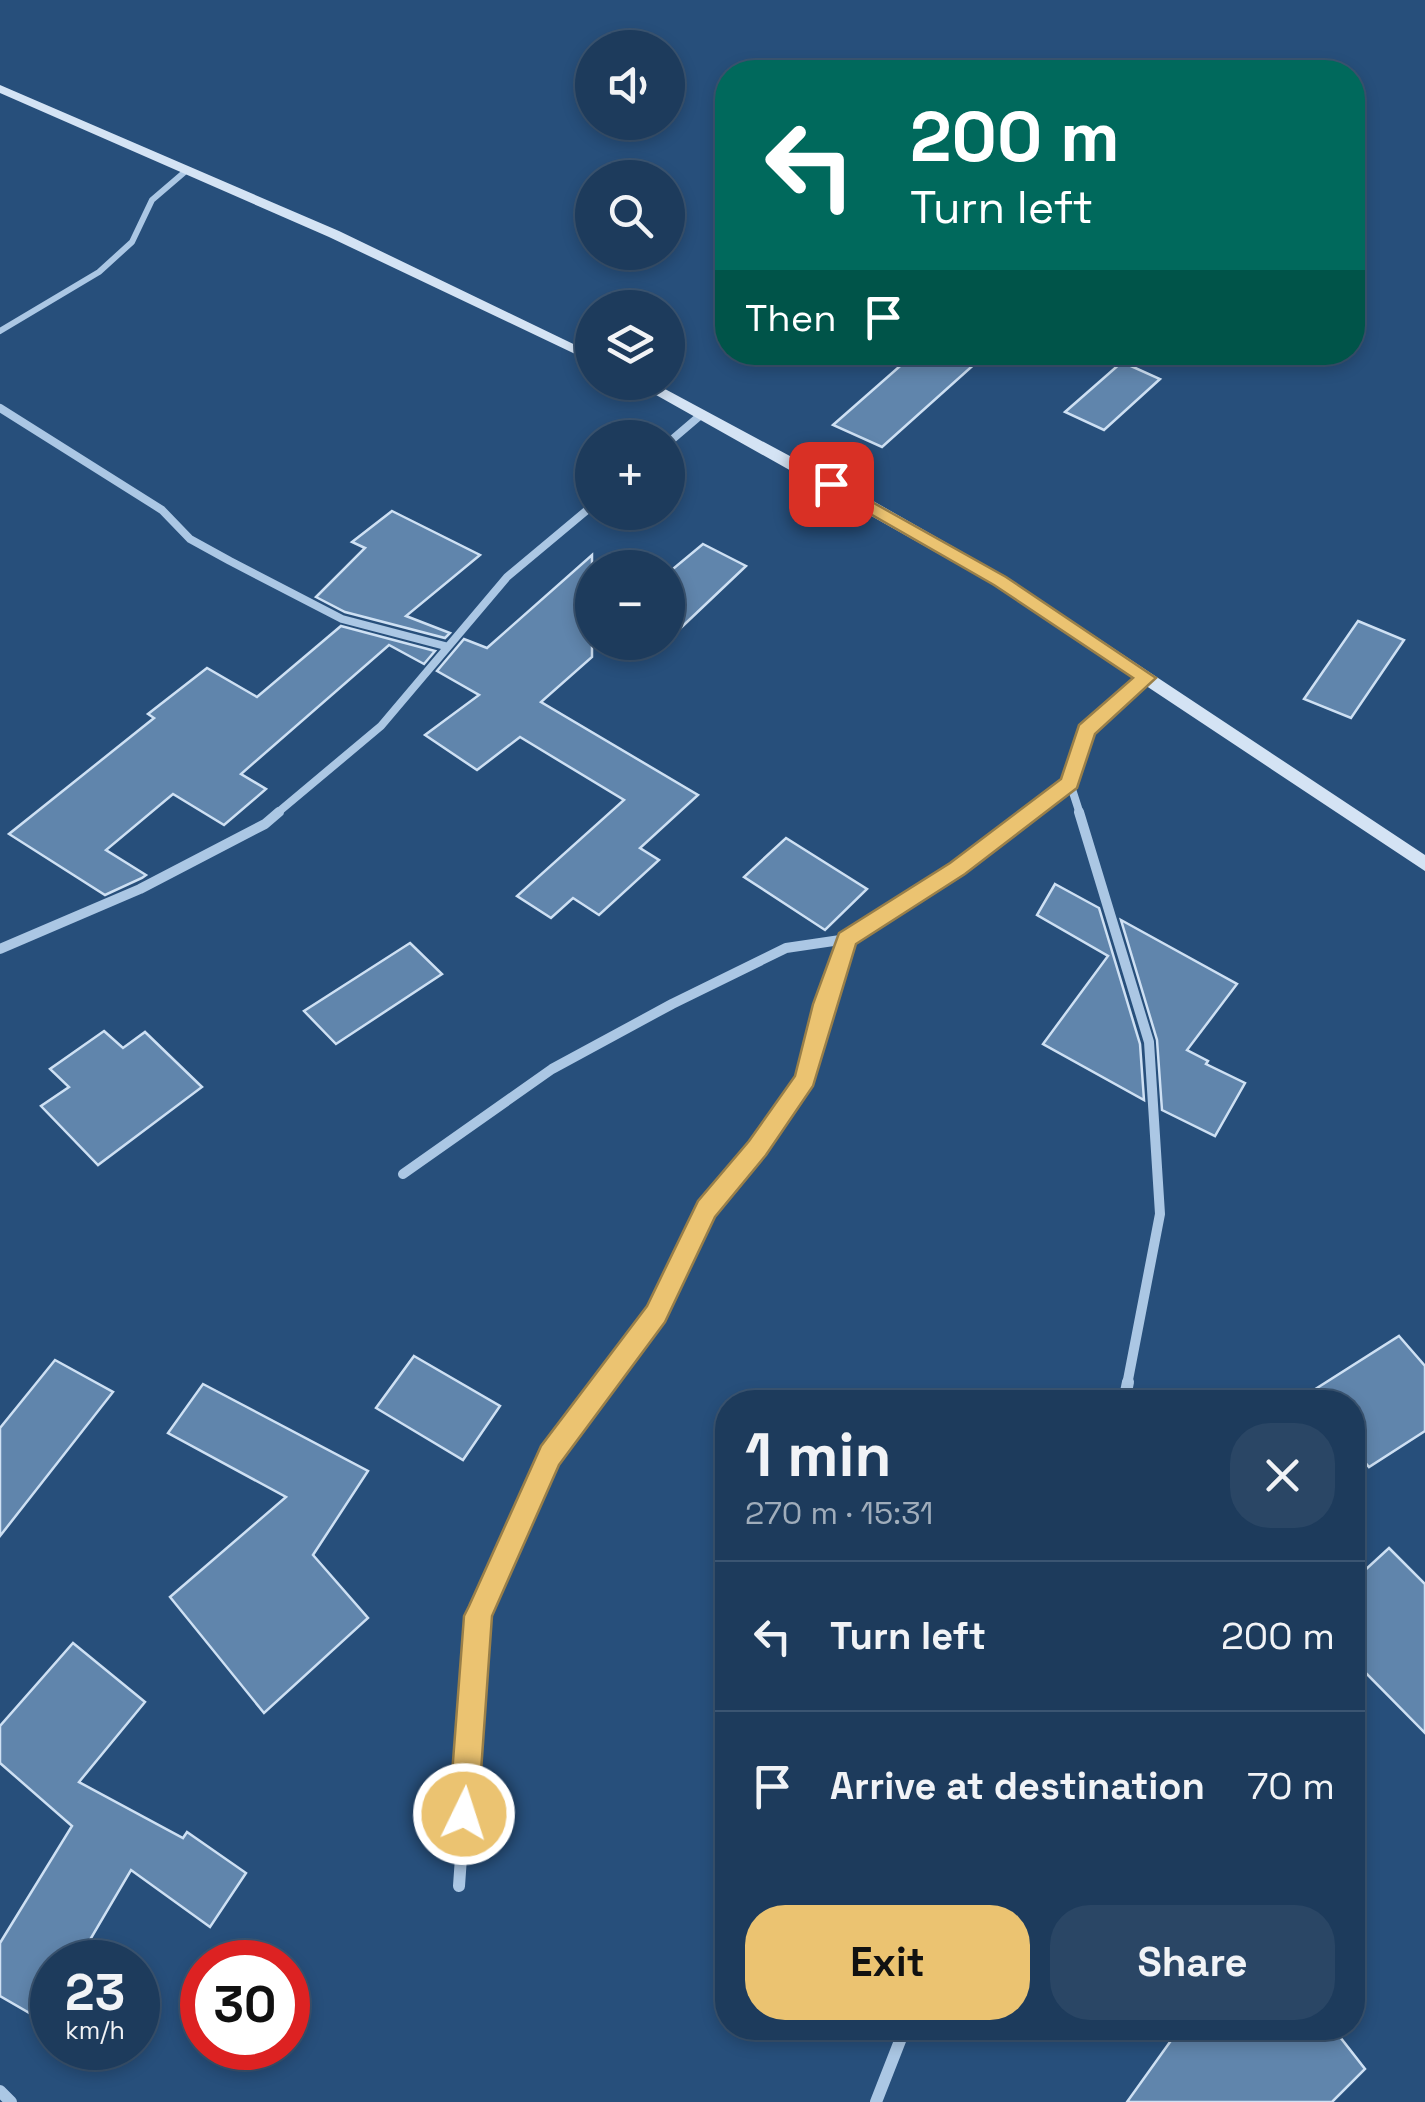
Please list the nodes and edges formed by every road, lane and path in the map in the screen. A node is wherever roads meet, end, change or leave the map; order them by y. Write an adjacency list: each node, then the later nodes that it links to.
1 (0, 89): 2 (main road)
2 (187, 170): 3 (street); 4 (main road)
3 (0, 332)
4 (575, 350)
5 (675, 400): 7 (main road)
6 (0, 408): 10 (street)
7 (702, 414): 8 (street); 11 (main road)
8 (685, 428)
9 (575, 520): 10 (street)
10 (445, 646): 15 (street)
11 (1146, 678): 12 (street); 13 (main road)
12 (1070, 783): 14 (street); 17 (street)
13 (1425, 864)
14 (846, 939): 16 (street); 18 (street)
15 (0, 950)
16 (404, 1174)
17 (1126, 1390)
18 (459, 1886)
19 (900, 2040): 22 (street)
20 (0, 2091): 21 (street)
21 (12, 2102)
22 (876, 2102)

